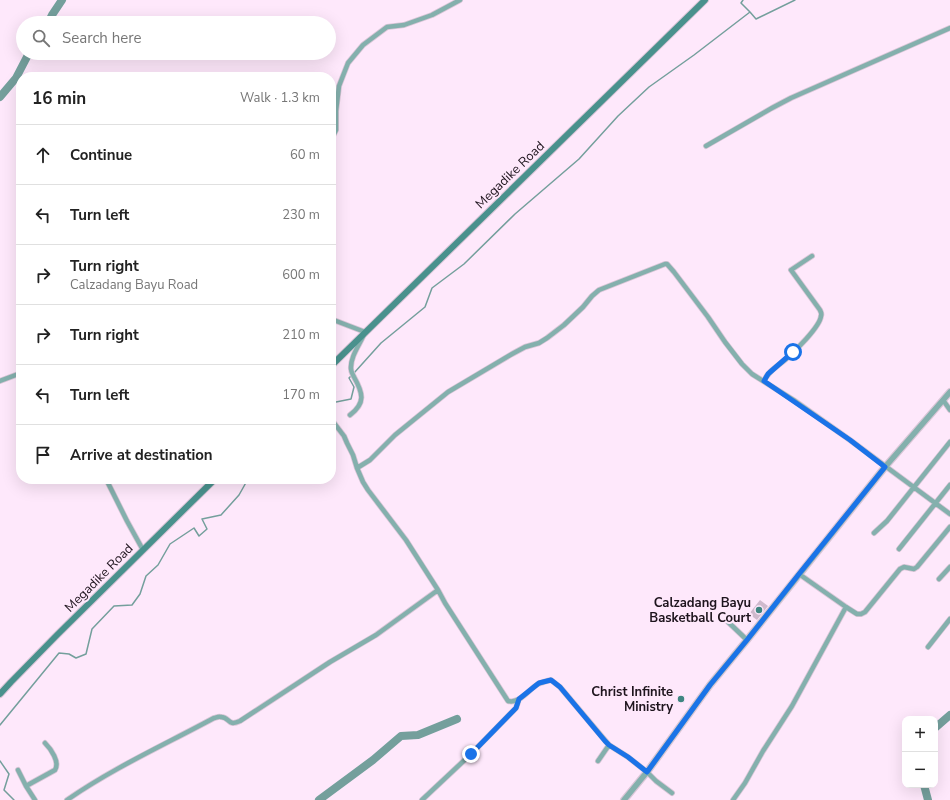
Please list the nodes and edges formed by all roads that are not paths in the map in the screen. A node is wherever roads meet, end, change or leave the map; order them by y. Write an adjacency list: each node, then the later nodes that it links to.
1 (460, 0): 4 (street)
2 (705, 0): 10 (main road, Megadike Road)
3 (950, 28): 7 (street)
4 (336, 111)
5 (336, 111): 6 (street)
6 (336, 130)
7 (706, 146)
8 (812, 256): 13 (street)
9 (336, 321): 10 (street)
10 (365, 332): 11 (main road, Megadike Road); 18 (street)
11 (336, 361)
12 (16, 375): 14 (street)
13 (764, 381): 21 (street); 22 (street)
14 (0, 382)
15 (950, 392): 16 (street)
16 (943, 400): 17 (street); 21 (street)
17 (950, 410)
18 (350, 415)
19 (336, 426): 22 (street)
20 (950, 442): 26 (street)
21 (885, 467): 26 (street); 34 (street)
22 (357, 468): 36 (street)
23 (108, 484): 32 (street)
24 (210, 484): 32 (main road, Megadike Road)
25 (950, 485): 27 (street)
26 (913, 487): 27 (street); 30 (street)
27 (935, 504): 28 (street); 31 (street)
28 (950, 514)
29 (950, 527): 37 (street)
30 (874, 533)
31 (899, 549)
32 (143, 550): 42 (main road, Megadike Road)
33 (950, 567): 35 (street)
34 (799, 574): 37 (street); 40 (street)
35 (939, 579)
36 (438, 590): 43 (street); 52 (street)
37 (846, 607): 55 (street)
38 (726, 620): 40 (street)
39 (950, 620): 41 (street)
40 (747, 640): 48 (street)
41 (928, 647)
42 (0, 694)
43 (519, 699): 45 (street); 53 (street)
44 (45, 743): 49 (street)
45 (609, 745): 46 (street); 48 (street)
46 (598, 761)
47 (18, 770): 49 (street)
48 (647, 772): 50 (street); 54 (street)
49 (26, 786): 51 (street)
50 (672, 793)
51 (35, 800)
52 (67, 800)
53 (422, 800)
54 (624, 800)
55 (733, 800)

